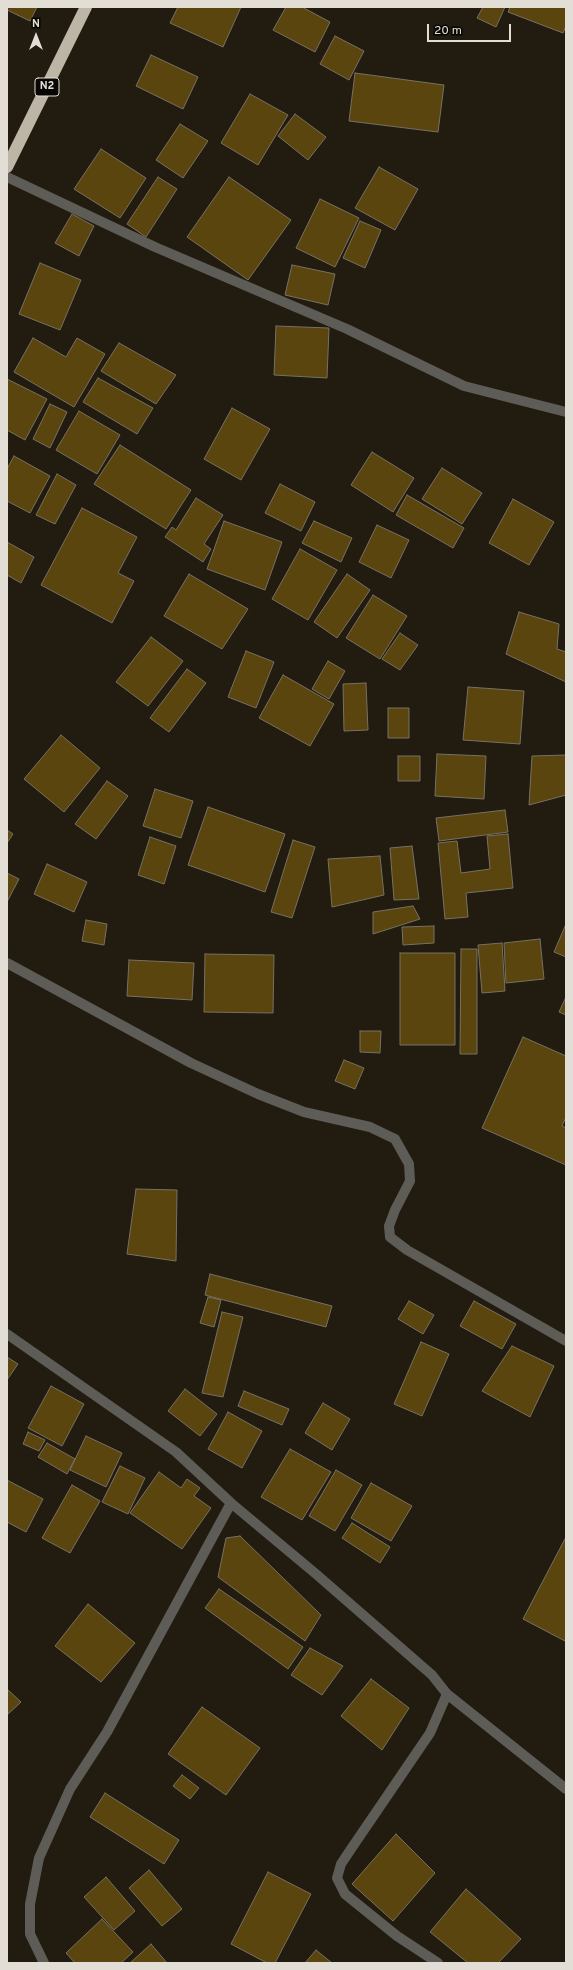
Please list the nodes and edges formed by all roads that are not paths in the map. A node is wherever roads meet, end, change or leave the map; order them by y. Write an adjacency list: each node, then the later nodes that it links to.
1 (86, 7): 2 (highway, N2)
2 (7, 167)
3 (7, 177): 4 (street)
4 (566, 412)
5 (7, 964): 7 (street)
6 (7, 1334): 8 (street)
7 (566, 1341)
8 (231, 1503): 9 (street); 11 (street)
9 (447, 1694): 10 (street); 12 (street)
10 (566, 1789)
11 (44, 1963)
12 (438, 1963)

